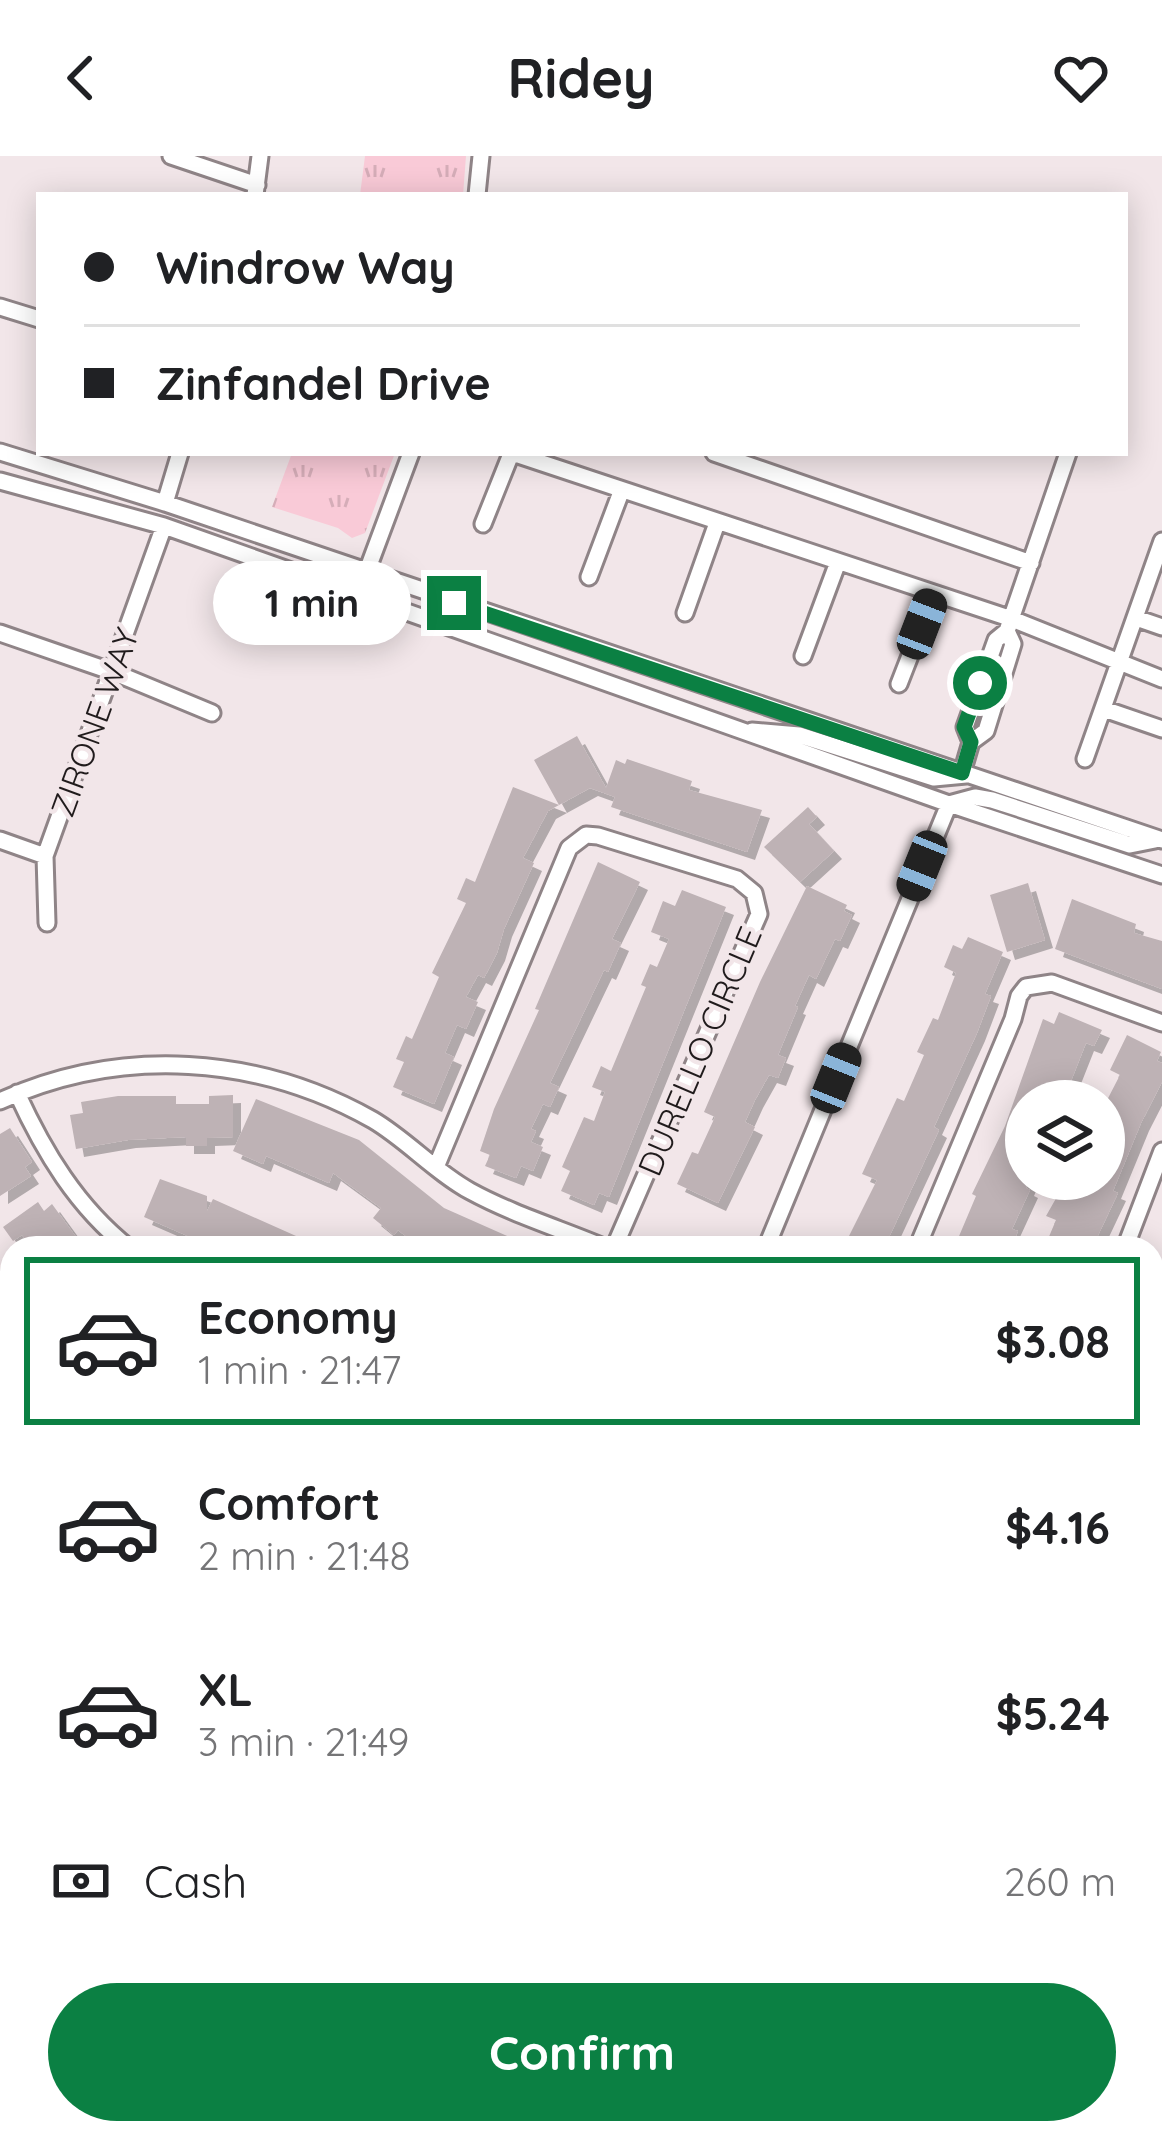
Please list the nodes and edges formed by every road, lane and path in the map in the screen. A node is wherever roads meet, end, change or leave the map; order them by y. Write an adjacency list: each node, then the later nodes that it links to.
1 (171, 156): 4 (street)
2 (260, 156): 4 (street)
3 (481, 156): 5 (street)
4 (256, 190)
5 (477, 192)
6 (0, 307): 7 (street)
7 (36, 318)
8 (0, 452): 17 (street)
9 (179, 456): 17 (street)
10 (410, 456): 24 (street)
11 (511, 456): 19 (street)
12 (520, 456): 16 (street)
13 (723, 456): 23 (street)
14 (1065, 456): 23 (street)
15 (0, 481): 20 (street)
16 (621, 492): 18 (street); 25 (street)
17 (165, 503): 24 (street)
18 (717, 523): 22 (street); 28 (street)
19 (483, 524)
20 (164, 526): 27 (street); 35 (street, ZIRONE WAY)
21 (1162, 541): 29 (street)
22 (838, 562): 26 (street); 33 (street)
23 (1030, 563): 30 (street)
24 (367, 573): 27 (street); 43 (street)
25 (589, 577)
26 (934, 594): 30 (street); 37 (street)
27 (358, 595): 40 (street)
28 (685, 614)
29 (1136, 618): 31 (street); 34 (street)
30 (1010, 625): 34 (street); 43 (street)
31 (1162, 627)
32 (0, 633): 35 (street)
33 (803, 656)
34 (1120, 665): 36 (street); 38 (street)
35 (112, 672): 39 (street); 47 (street, ZIRONE WAY)
36 (1162, 679)
37 (899, 684)
38 (1104, 709): 41 (street); 42 (street)
39 (212, 713)
40 (737, 730): 43 (street); 44 (street)
41 (1162, 730)
42 (1085, 759)
43 (964, 774): 45 (street)
44 (949, 805): 45 (street); 48 (street); 58 (street)
45 (1160, 839)
46 (0, 840): 47 (street)
47 (46, 856): 49 (street, ZIRONE WAY)
48 (1162, 875)
49 (47, 923)
50 (1162, 1023): 59 (street)
51 (17, 1093): 52 (street); 54 (street); 55 (street)
52 (0, 1101)
53 (1162, 1151): 60 (street)
54 (436, 1167): 56 (street); 57 (street, DURELLO CIRCLE)
55 (116, 1236)
56 (580, 1236)
57 (615, 1236)
58 (771, 1236)
59 (922, 1236)
60 (1130, 1236)

